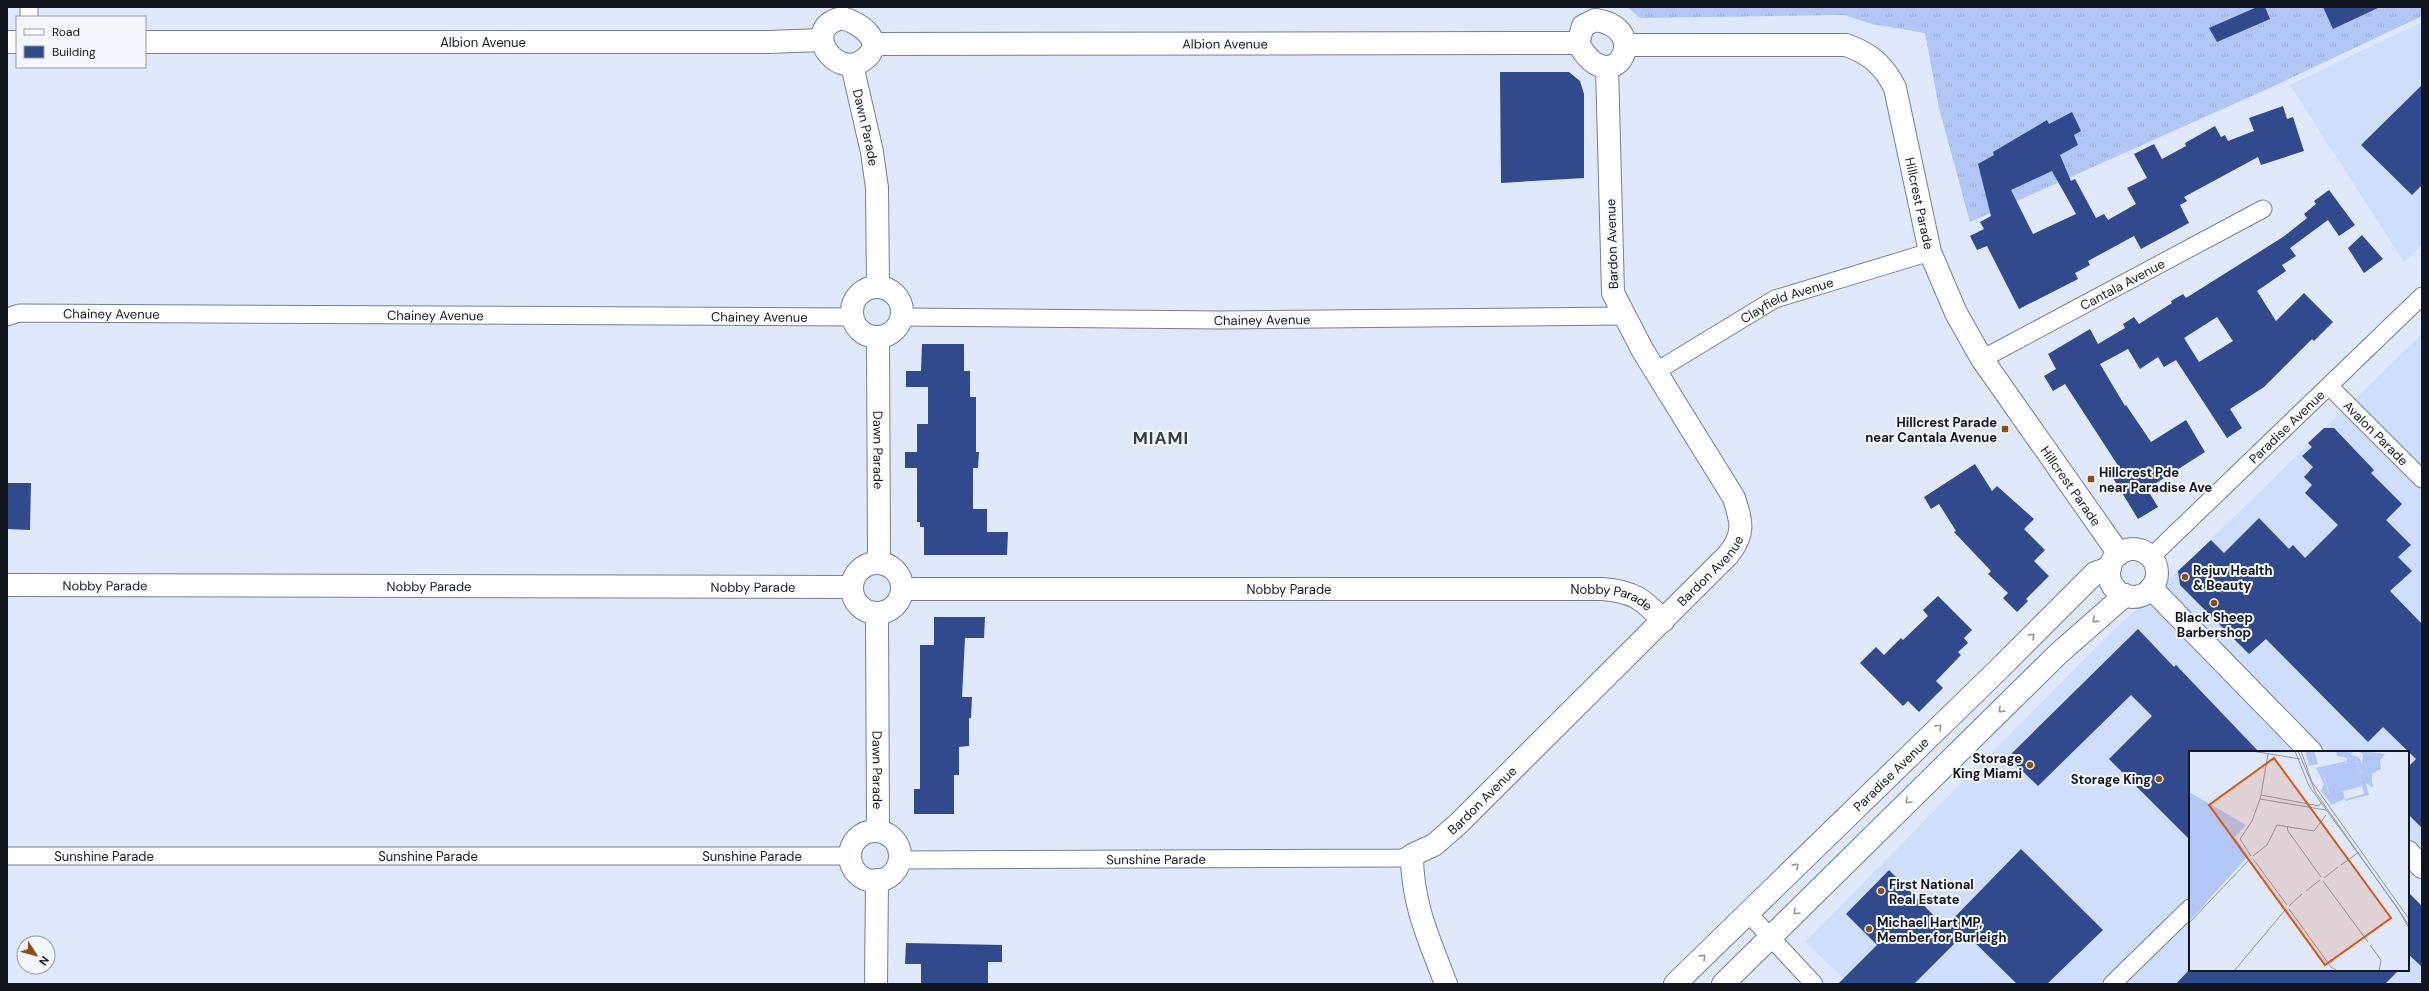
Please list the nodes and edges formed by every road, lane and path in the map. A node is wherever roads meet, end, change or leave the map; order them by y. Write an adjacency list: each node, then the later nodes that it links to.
1 (840, 12): 3 (street); 6 (street)
2 (1594, 14): 5 (street); 7 (street)
3 (822, 40): 4 (street, Albion Avenue); 8 (street)
4 (146, 42)
5 (1578, 43): 6 (street, Albion Avenue); 9 (street)
6 (873, 44): 8 (street)
7 (1626, 45): 9 (street); 11 (street, Hillcrest Parade)
8 (852, 65): 12 (street, Dawn Parade)
9 (1607, 67): 15 (street, Bardon Avenue)
10 (2263, 209): 19 (street, Cantala Avenue)
11 (1930, 252): 19 (street, Hillcrest Parade); 20 (street, Clayfield Avenue)
12 (878, 287): 16 (street); 17 (street)
13 (2422, 296): 21 (street, Paradise Avenue)
14 (13, 315): 16 (street, Chainey Avenue)
15 (1623, 316): 17 (street, Chainey Avenue); 20 (street, Bardon Avenue)
16 (852, 317): 18 (street)
17 (902, 317): 18 (street)
18 (878, 337): 25 (street, Dawn Parade)
19 (1982, 359): 24 (street, Hillcrest Parade)
20 (1655, 372): 32 (street, Bardon Avenue)
21 (2330, 387): 22 (street, Avalon Parade); 23 (street, Paradise Avenue)
22 (2422, 479)
23 (2151, 557): 24 (street); 28 (street)
24 (2114, 561): 30 (street); 43 (street, Paradise Avenue, one-way to 24)
25 (879, 562): 27 (street); 29 (street)
26 (7, 585): 27 (street, Nobby Parade)
27 (851, 587): 31 (street)
28 (2151, 588): 30 (street); 33 (street)
29 (903, 589): 31 (street); 32 (street, Nobby Parade)
30 (2125, 595): 44 (street, one-way to 44)
31 (877, 614): 34 (street, Dawn Parade)
32 (1664, 621): 36 (street, Bardon Avenue)
33 (2310, 751)
34 (878, 830): 38 (street); 39 (street)
35 (2409, 853): 40 (street)
36 (1412, 855): 39 (street, Sunshine Parade); 46 (street)
37 (7, 856): 38 (street, Sunshine Parade)
38 (849, 856): 41 (street)
39 (900, 860): 41 (street)
40 (2422, 867)
41 (877, 880): 45 (street)
42 (2189, 909): 50 (street)
43 (1748, 914): 44 (street); 47 (street, Paradise Avenue, one-way to 43)
44 (1771, 938): 48 (street); 49 (street)
45 (876, 984)
46 (1446, 984)
47 (1675, 984)
48 (1723, 984)
49 (1814, 984)
50 (2112, 984)

